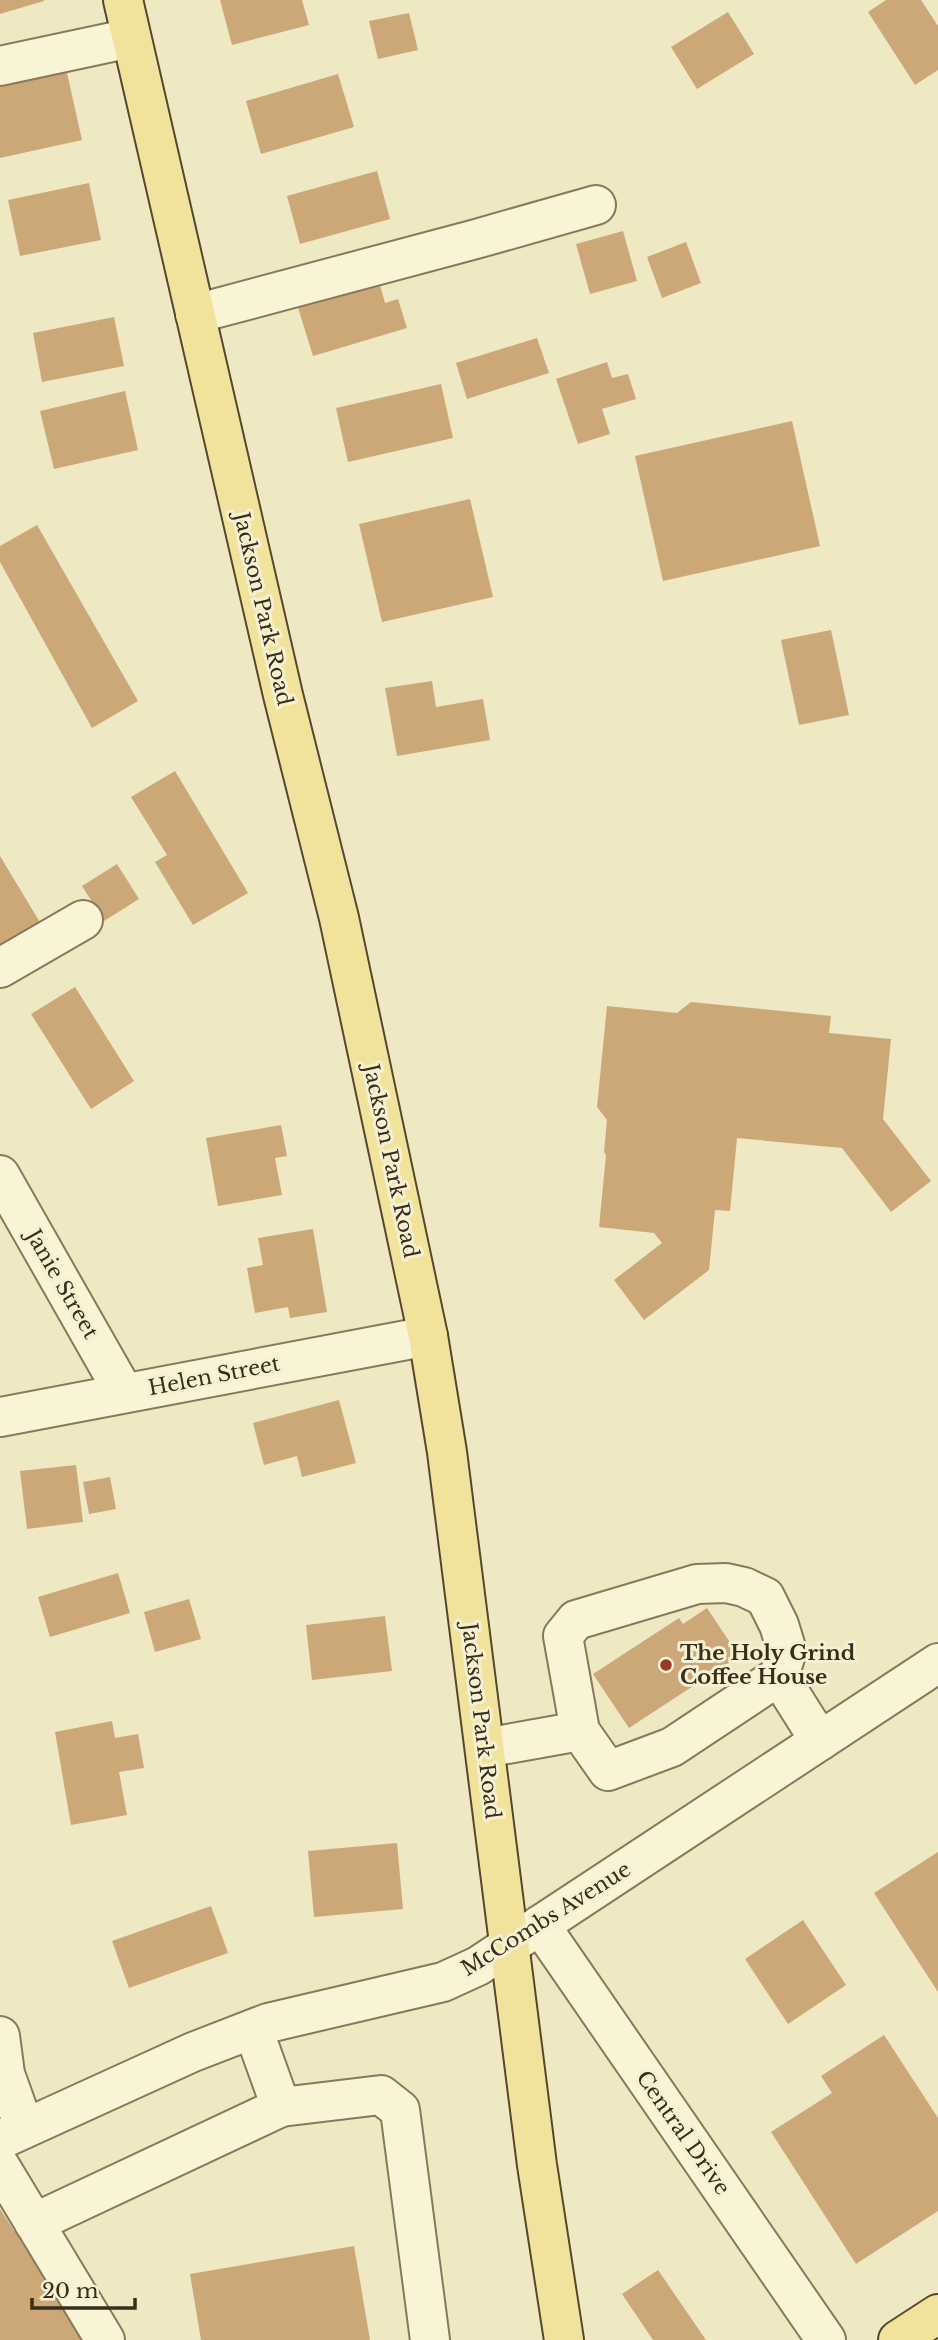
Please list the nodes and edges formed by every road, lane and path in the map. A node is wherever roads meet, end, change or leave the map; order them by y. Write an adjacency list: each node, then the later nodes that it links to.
1 (123, 0): 2 (main road, Jackson Park Road)
2 (131, 38): 3 (street); 5 (main road, Jackson Park Road)
3 (0, 66)
4 (596, 205): 5 (street)
5 (195, 314): 9 (main road, Jackson Park Road)
6 (83, 920): 7 (street)
7 (0, 968)
8 (0, 1175): 10 (street, Janie Street)
9 (428, 1336): 10 (street, Helen Street); 16 (main road, Jackson Park Road)
10 (124, 1393): 11 (street, Helen Street)
11 (0, 1416)
12 (938, 1663): 15 (street, McCombs Avenue)
13 (779, 1676): 14 (street); 14 (street); 15 (street)
14 (580, 1731): 16 (street)
15 (820, 1741): 17 (street, McCombs Avenue)
16 (485, 1748): 17 (main road, Jackson Park Road)
17 (524, 1935): 18 (street, McCombs Avenue); 27 (main road, Jackson Park Road); 28 (street, Central Drive)
18 (253, 2029): 20 (street); 21 (street, McCombs Avenue)
19 (0, 2036): 21 (street)
20 (281, 2107): 23 (street); 26 (street)
21 (12, 2134)
22 (0, 2166): 23 (street)
23 (34, 2223): 25 (street)
24 (938, 2314): 29 (main road)
25 (105, 2340)
26 (430, 2340)
27 (564, 2340)
28 (826, 2340)
29 (898, 2340)

